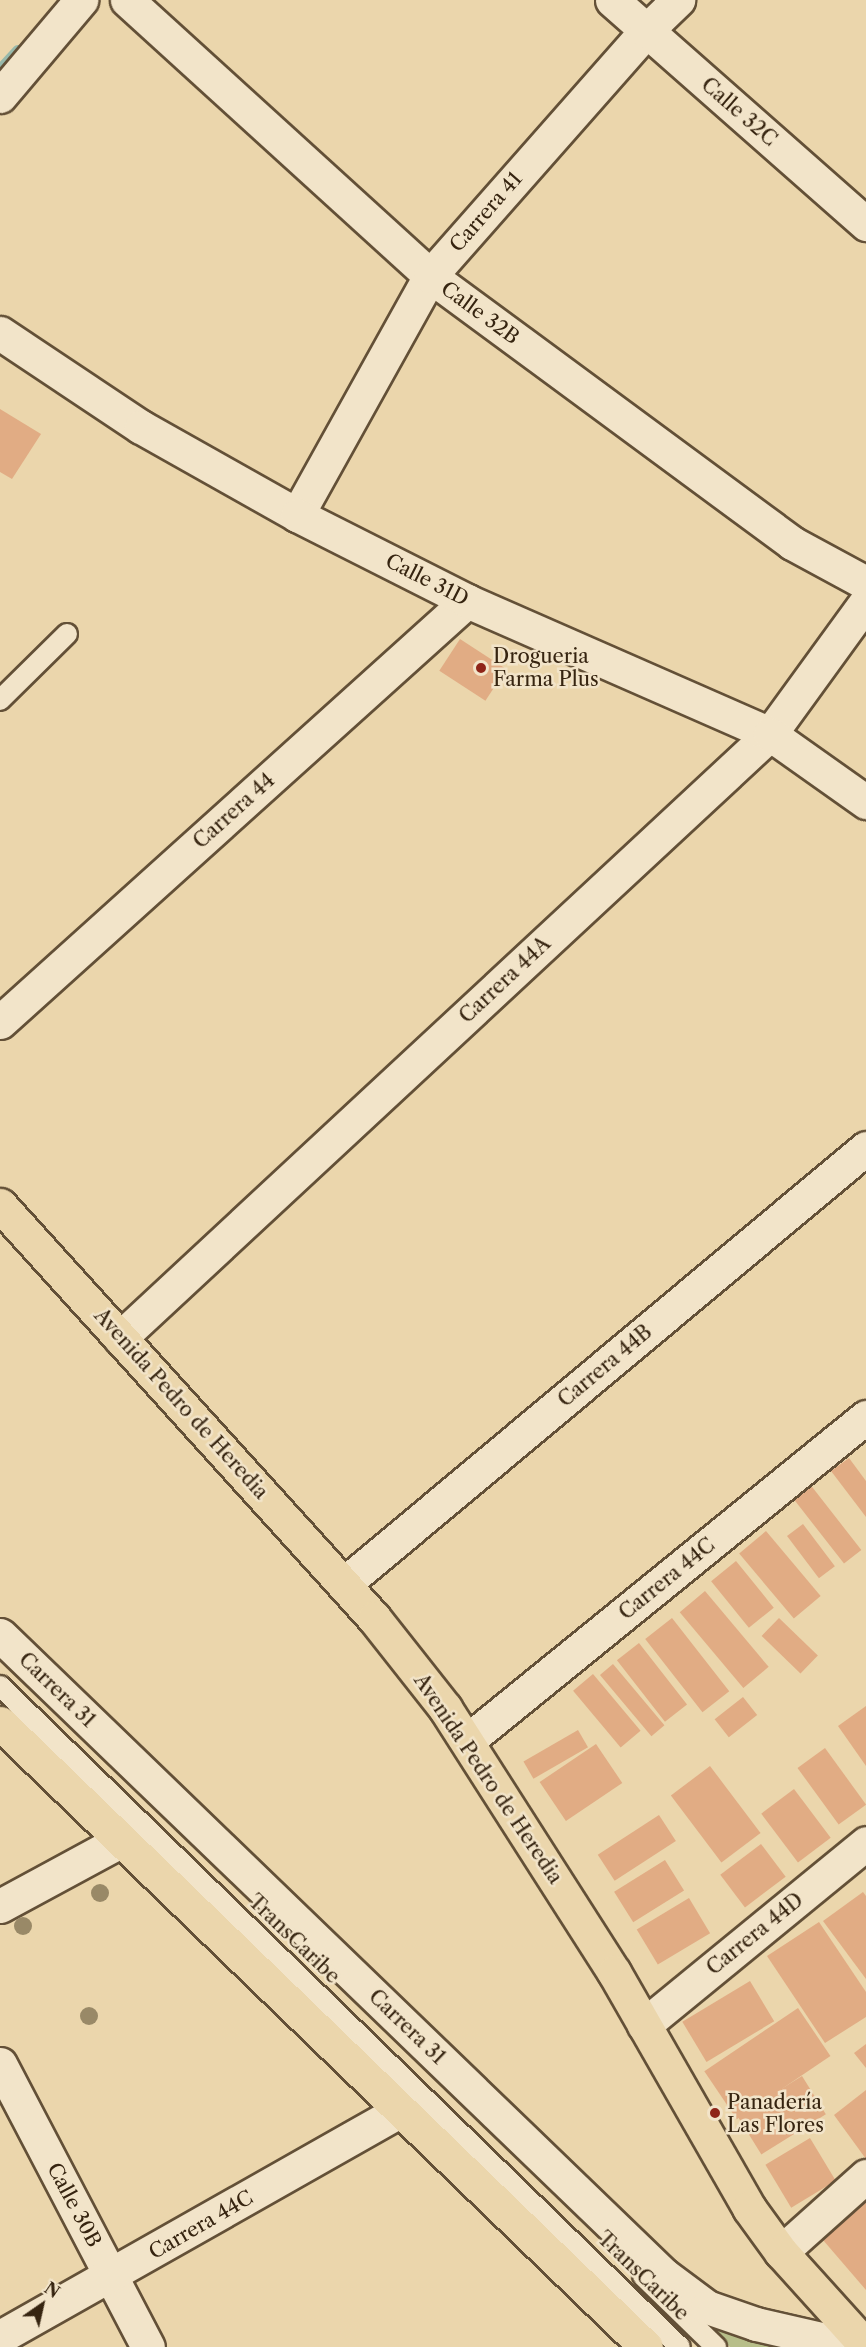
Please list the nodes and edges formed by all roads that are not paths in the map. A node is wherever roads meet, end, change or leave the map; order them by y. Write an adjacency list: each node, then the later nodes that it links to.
1 (81, 0): 6 (street)
2 (128, 0): 8 (street, Calle 32B)
3 (612, 0): 5 (street, Calle 32C)
4 (678, 0): 5 (street, Carrera 41)
5 (646, 31): 7 (street, Calle 32C); 8 (street, Carrera 41)
6 (0, 96)
7 (866, 224)
8 (430, 276): 10 (street, Carrera 41); 11 (street, Calle 32B)
9 (0, 333): 10 (street, Calle 31D)
10 (297, 515): 12 (street, Calle 31D)
11 (866, 583)
12 (467, 601): 16 (street, Calle 31D); 18 (street, Carrera 44)
13 (866, 602): 16 (street, Carrera 44A)
14 (67, 634): 15 (lane)
15 (0, 700)
16 (770, 734): 17 (street, Calle 31D); 21 (street, Carrera 44A)
17 (866, 802)
18 (0, 1022)
19 (866, 1148): 23 (street, Carrera 44B)
20 (0, 1205): 21 (highway, Avenida Pedro de Heredia)
21 (120, 1338): 23 (highway, Avenida Pedro de Heredia)
22 (866, 1418): 28 (street, Carrera 44C)
23 (344, 1584): 28 (highway, Avenida Pedro de Heredia)
24 (0, 1635): 44 (street, Carrera 31)
25 (0, 1656): 43 (lane, TransCaribe)
26 (0, 1686): 42 (lane, TransCaribe)
27 (0, 1723): 29 (highway)
28 (467, 1741): 32 (highway, Avenida Pedro de Heredia)
29 (122, 1840): 31 (street); 34 (highway)
30 (866, 1843): 32 (street, Carrera 44D)
31 (0, 1906)
32 (644, 2025): 36 (highway, Avenida Pedro de Heredia)
33 (0, 2064): 37 (street, Calle 30B)
34 (401, 2110): 37 (street, Carrera 44C); 41 (highway)
35 (866, 2176): 36 (street)
36 (781, 2252): 39 (highway, Avenida Pedro de Heredia)
37 (111, 2276): 38 (street, Carrera 44C); 40 (street, Calle 30B)
38 (0, 2337)
39 (866, 2346)
40 (148, 2347)
41 (646, 2347)
42 (680, 2347)
43 (717, 2347)
44 (856, 2347)

